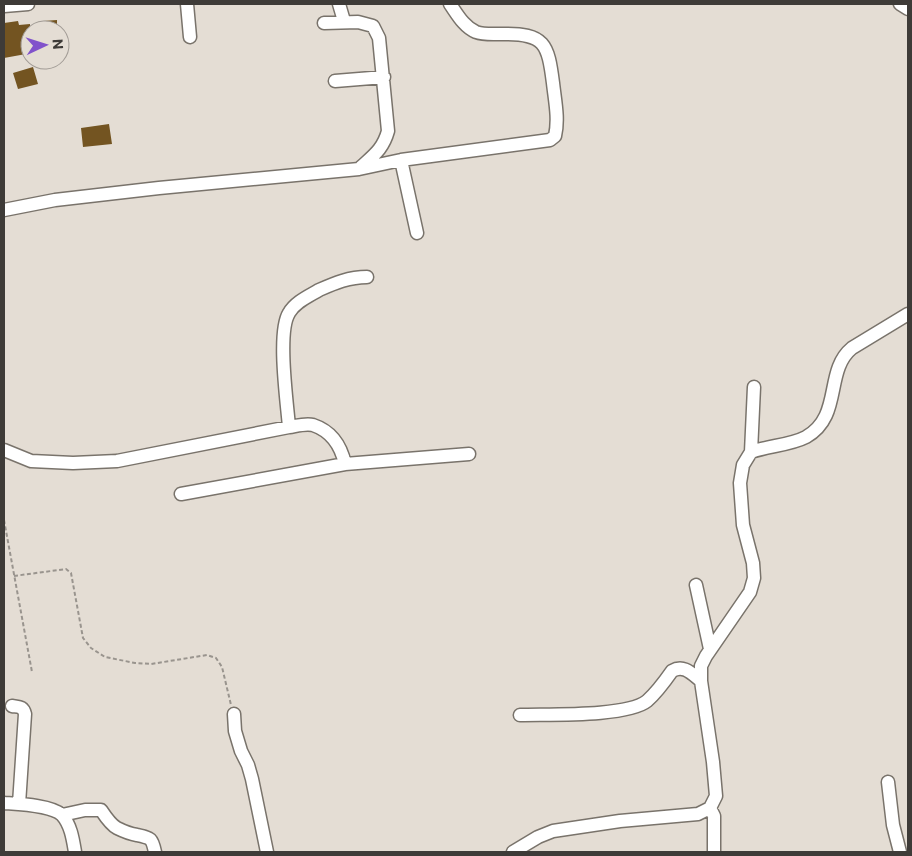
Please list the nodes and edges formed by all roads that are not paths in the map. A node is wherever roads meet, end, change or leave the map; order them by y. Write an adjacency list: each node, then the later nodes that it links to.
1 (28, 4): 6 (street)
2 (187, 4): 10 (street)
3 (339, 4): 8 (street)
4 (450, 4): 13 (street)
5 (900, 4): 7 (street)
6 (4, 6)
7 (908, 10)
8 (344, 21): 9 (street); 11 (street)
9 (324, 23)
10 (190, 37)
11 (384, 77): 12 (street); 14 (street)
12 (335, 81)
13 (401, 160): 14 (street); 16 (street)
14 (359, 169): 15 (street)
15 (4, 210)
16 (417, 232)
17 (367, 277): 20 (street)
18 (908, 314): 22 (street)
19 (754, 388): 22 (street)
20 (289, 427): 21 (street); 24 (street)
21 (4, 450)
22 (751, 452): 27 (street)
23 (469, 454): 24 (street)
24 (345, 464): 25 (street)
25 (181, 494)
26 (696, 584): 27 (street)
27 (710, 650): 28 (street)
28 (701, 681): 31 (street); 35 (street)
29 (12, 706): 34 (street)
30 (234, 714): 39 (street)
31 (520, 714)
32 (888, 782): 42 (street)
33 (4, 803): 34 (street)
34 (19, 804): 36 (street)
35 (710, 808): 40 (street); 41 (street)
36 (62, 815): 37 (street); 38 (street)
37 (76, 852)
38 (155, 852)
39 (267, 852)
40 (513, 852)
41 (714, 852)
42 (900, 852)

